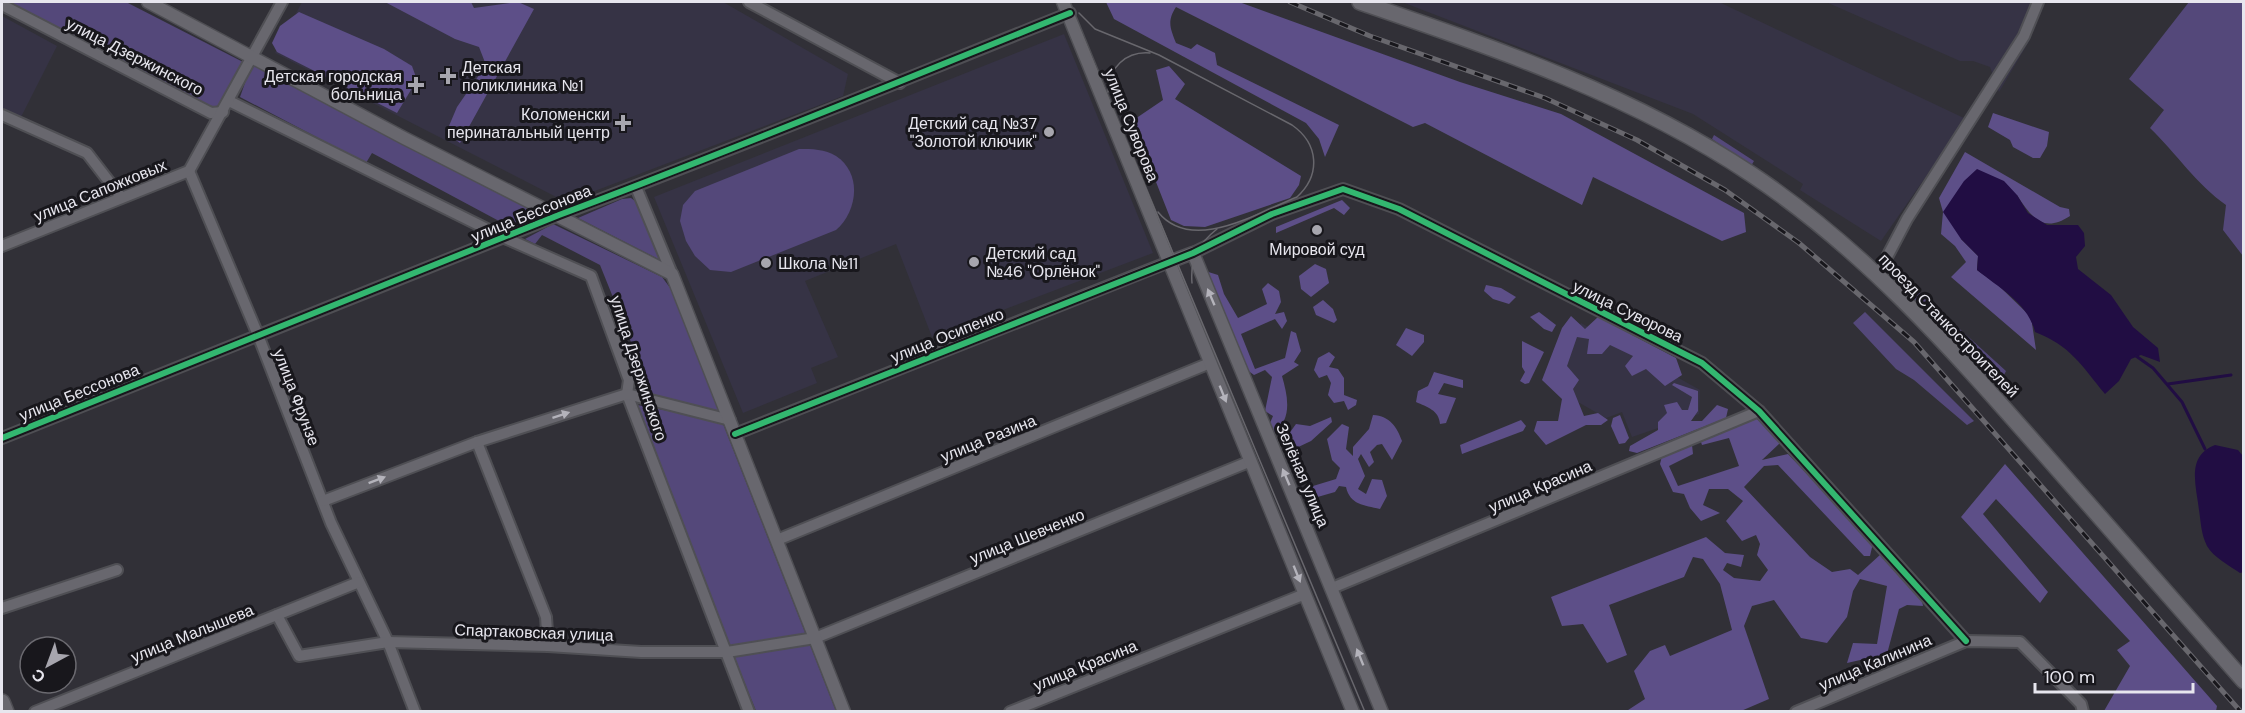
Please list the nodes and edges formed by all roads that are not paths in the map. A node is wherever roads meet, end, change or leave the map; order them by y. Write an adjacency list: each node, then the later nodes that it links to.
1 (148, 2): 9 (street)
2 (282, 2): 9 (street, улица Сапожковых)
3 (749, 2): 10 (street)
4 (1063, 2): 8 (street, улица Суворова)
5 (1360, 2): 22 (main road, проезд Станкостроителей)
6 (2038, 2): 22 (street)
7 (2, 5): 12 (street, улица Дзержинского)
8 (1070, 13): 10 (street, улица Бессонова); 21 (street, улица Суворова)
9 (252, 58): 11 (street, улица Сапожковых); 17 (street)
10 (900, 83): 15 (street, улица Бессонова)
11 (229, 101): 12 (street, улица Сапожковых); 18 (street, улица Дзержинского)
12 (223, 112): 14 (street, улица Сапожковых)
13 (2, 116): 16 (street)
14 (189, 171): 16 (street, улица Сапожковых); 24 (street, улица Фрунзе)
15 (636, 188): 17 (street, улица Бессонова); 23 (street)
16 (121, 197): 19 (street, улица Сапожковых)
17 (559, 215): 18 (street, улица Бессонова); 23 (street)
18 (505, 238): 24 (street, улица Бессонова); 26 (street, улица Дзержинского)
19 (2, 246)
20 (1193, 253): 21 (street); 27 (street, улица Суворова); 37 (street, Зелёная улица, one-way to 20)
21 (1169, 262): 25 (street); 29 (street, улица Осипенко)
22 (1878, 273): 46 (main road, проезд Станкостроителей)
23 (672, 274): 28 (street)
24 (258, 335): 30 (street, улица Бессонова); 33 (street, улица Фрунзе)
25 (1210, 363): 32 (street, one-way to 32); 34 (street, улица Разина)
26 (627, 394): 28 (street); 31 (street, one-way to 26); 45 (street, улица Дзержинского)
27 (1759, 411): 37 (street, улица Красина); 42 (street, улица Суворова)
28 (730, 420): 29 (street)
29 (735, 434): 34 (street)
30 (2, 438)
31 (477, 442): 33 (street, one-way to 31); 44 (street)
32 (1251, 461): 38 (street, one-way to 38); 41 (street, улица Шевченко)
33 (323, 501): 36 (street, улица Фрунзе)
34 (777, 540): 41 (street)
35 (117, 570): 39 (street)
36 (359, 582): 40 (street, улица Малышева); 43 (street, улица Фрунзе)
37 (1332, 588): 55 (street, Зелёная улица, one-way to 37)
38 (1305, 594): 53 (street, улица Красина); 54 (street)
39 (2, 608)
40 (277, 615): 43 (street, Спартаковская улица); 49 (street, улица Малышева)
41 (815, 638): 45 (street, Спартаковская улица); 52 (street)
42 (1966, 641): 56 (street, улица Калинина); 57 (street)
43 (388, 642): 44 (street, Спартаковская улица); 50 (street, улица Фрунзе)
44 (548, 646): 45 (street, Спартаковская улица)
45 (727, 652): 51 (street, улица Дзержинского)
46 (2244, 681)
47 (2, 702): 48 (main road)
48 (6, 711)
49 (35, 711)
50 (415, 711)
51 (749, 711)
52 (844, 711)
53 (1010, 711)
54 (1353, 711)
55 (1382, 711)
56 (1796, 711)
57 (2083, 711)

